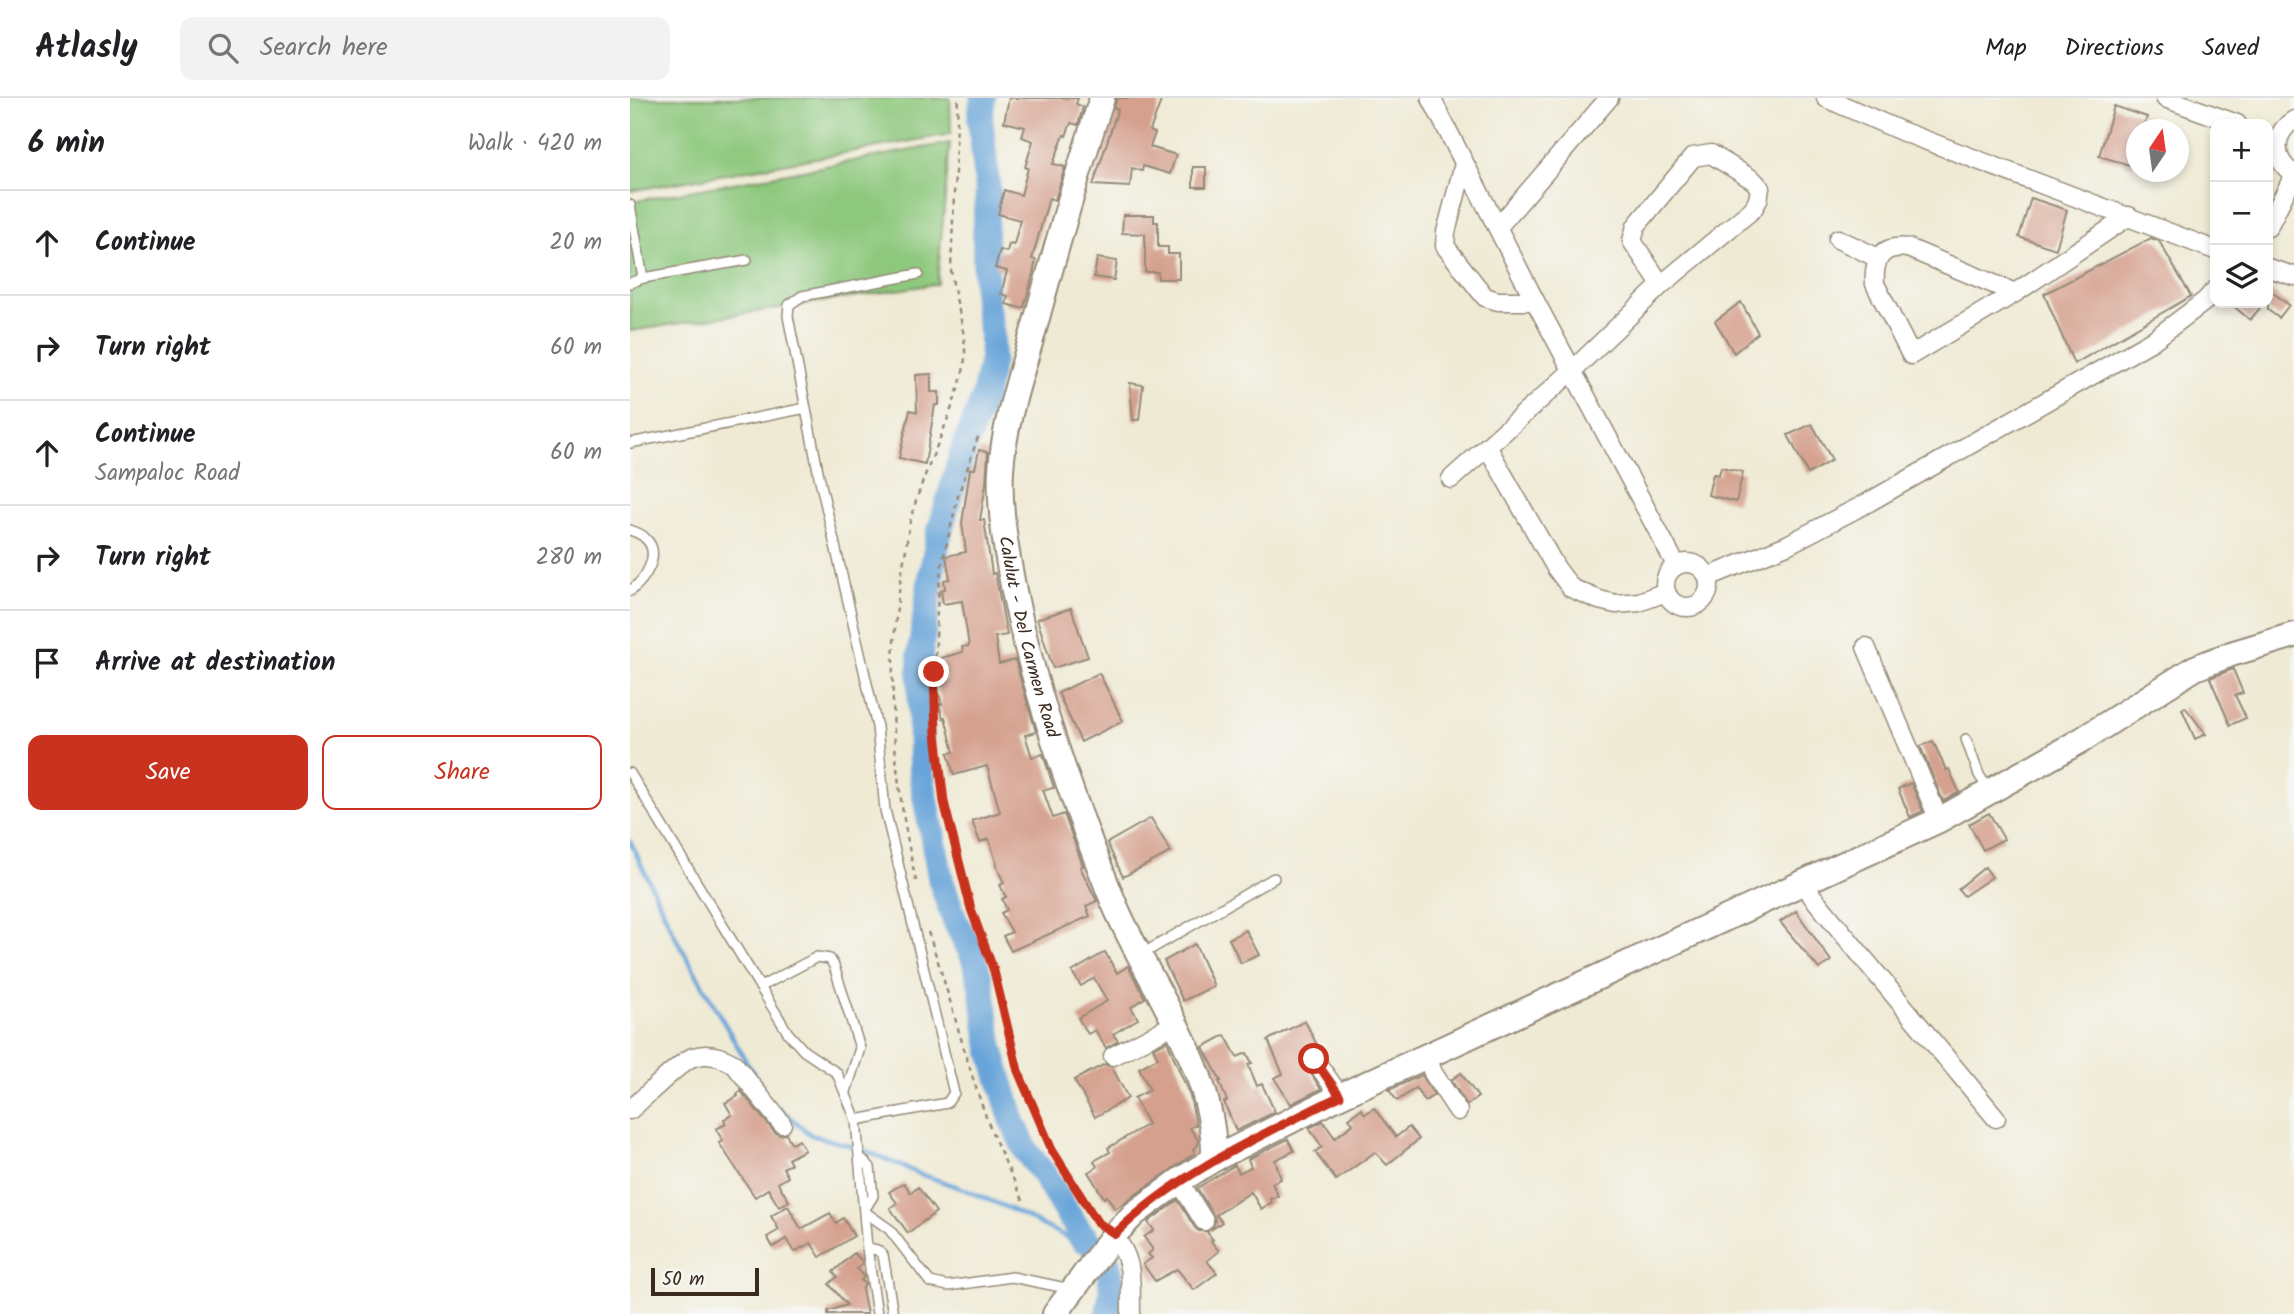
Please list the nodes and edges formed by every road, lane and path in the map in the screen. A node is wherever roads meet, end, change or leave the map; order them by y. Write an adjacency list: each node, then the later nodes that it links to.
1 (958, 98): 48 (path)
2 (1102, 98): 50 (main road, Calulut - Del Carmen Road)
3 (1431, 98): 10 (street)
4 (1609, 98): 15 (street)
5 (1826, 98): 13 (street)
6 (2165, 98): 7 (street)
7 (2223, 119)
8 (2294, 120): 9 (street)
9 (2273, 137): 11 (street)
10 (1464, 164): 15 (street); 28 (street)
11 (2294, 174): 14 (street)
12 (630, 205): 23 (lane)
13 (2129, 216): 17 (street); 26 (street)
14 (2273, 217)
15 (1498, 227): 28 (street)
16 (1838, 239): 18 (street)
17 (2210, 248)
18 (1878, 258): 26 (street); 26 (street)
19 (747, 260): 23 (lane)
20 (2273, 270): 22 (street)
21 (918, 274): 30 (lane)
22 (2294, 276)
23 (643, 278): 24 (lane)
24 (630, 283)
25 (1661, 285): 25 (street); 29 (street)
26 (2015, 293)
27 (2210, 296): 37 (street)
28 (1535, 301): 29 (street)
29 (1572, 371): 33 (street); 36 (street)
30 (806, 408): 32 (lane); 62 (lane)
31 (978, 437): 68 (path)
32 (630, 443)
33 (1488, 448): 34 (street); 39 (street)
34 (1451, 479)
35 (630, 530): 38 (lane)
36 (1676, 565): 37 (street); 39 (street)
37 (1708, 578): 39 (street)
38 (630, 591)
39 (1666, 592)
40 (2294, 635): 44 (main road)
41 (1866, 647): 45 (street)
42 (1966, 739): 44 (lane)
43 (630, 773): 51 (lane)
44 (1990, 792): 45 (main road)
45 (1939, 820): 47 (main road)
46 (1274, 878): 50 (lane)
47 (1805, 882): 54 (main road); 60 (street)
48 (916, 884)
49 (925, 923): 65 (path)
50 (1140, 955): 52 (main road, Calulut - Del Carmen Road)
51 (760, 987): 56 (lane); 56 (lane)
52 (1175, 1024): 53 (street); 63 (main road, Calulut - Del Carmen Road)
53 (1112, 1056)
54 (1427, 1056): 57 (main road); 59 (street)
55 (1314, 1059): 57 (street)
56 (846, 1092): 62 (lane)
57 (1340, 1096): 63 (main road)
58 (630, 1110): 61 (street)
59 (1458, 1111)
60 (1996, 1118)
61 (782, 1124)
62 (856, 1125): 66 (lane)
63 (1214, 1159): 64 (main road)
64 (1179, 1181): 67 (street); 68 (main road)
65 (1023, 1200)
66 (865, 1210): 69 (lane); 70 (lane)
67 (1204, 1221)
68 (1112, 1237): 70 (main road); 74 (street)
69 (867, 1248): 71 (lane); 72 (lane)
70 (1080, 1280): 73 (main road)
71 (877, 1314)
72 (893, 1314)
73 (1055, 1314)
74 (1131, 1314)

